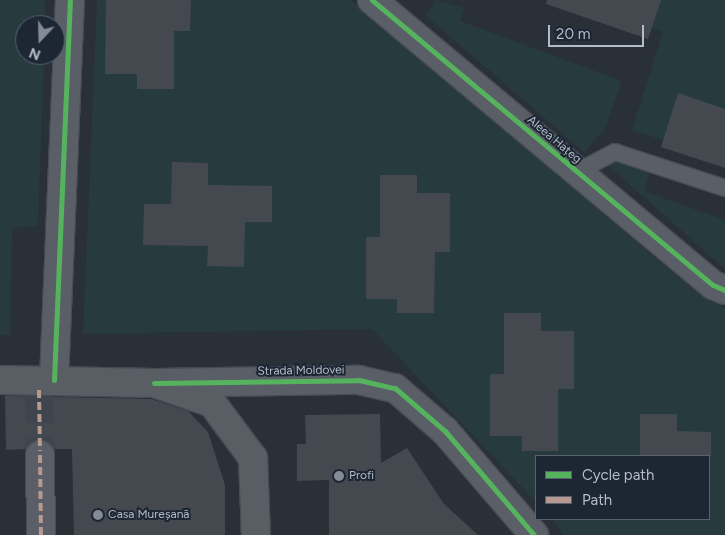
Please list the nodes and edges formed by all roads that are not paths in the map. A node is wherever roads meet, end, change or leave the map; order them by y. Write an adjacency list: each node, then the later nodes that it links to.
1 (70, 0): 8 (street)
2 (372, 0): 3 (street, Aleea Hațeg)
3 (577, 172): 4 (lane, Aleea Hațeg); 5 (street, Aleea Hațeg)
4 (725, 188)
5 (725, 290)
6 (0, 380): 8 (street, Strada Moldovei)
7 (154, 383): 8 (street, Strada Moldovei); 11 (street, Strada Moldovei); 12 (street, Strada Moldovei)
8 (44, 388)
9 (40, 452): 10 (street)
10 (41, 535)
11 (256, 535)
12 (534, 535)

